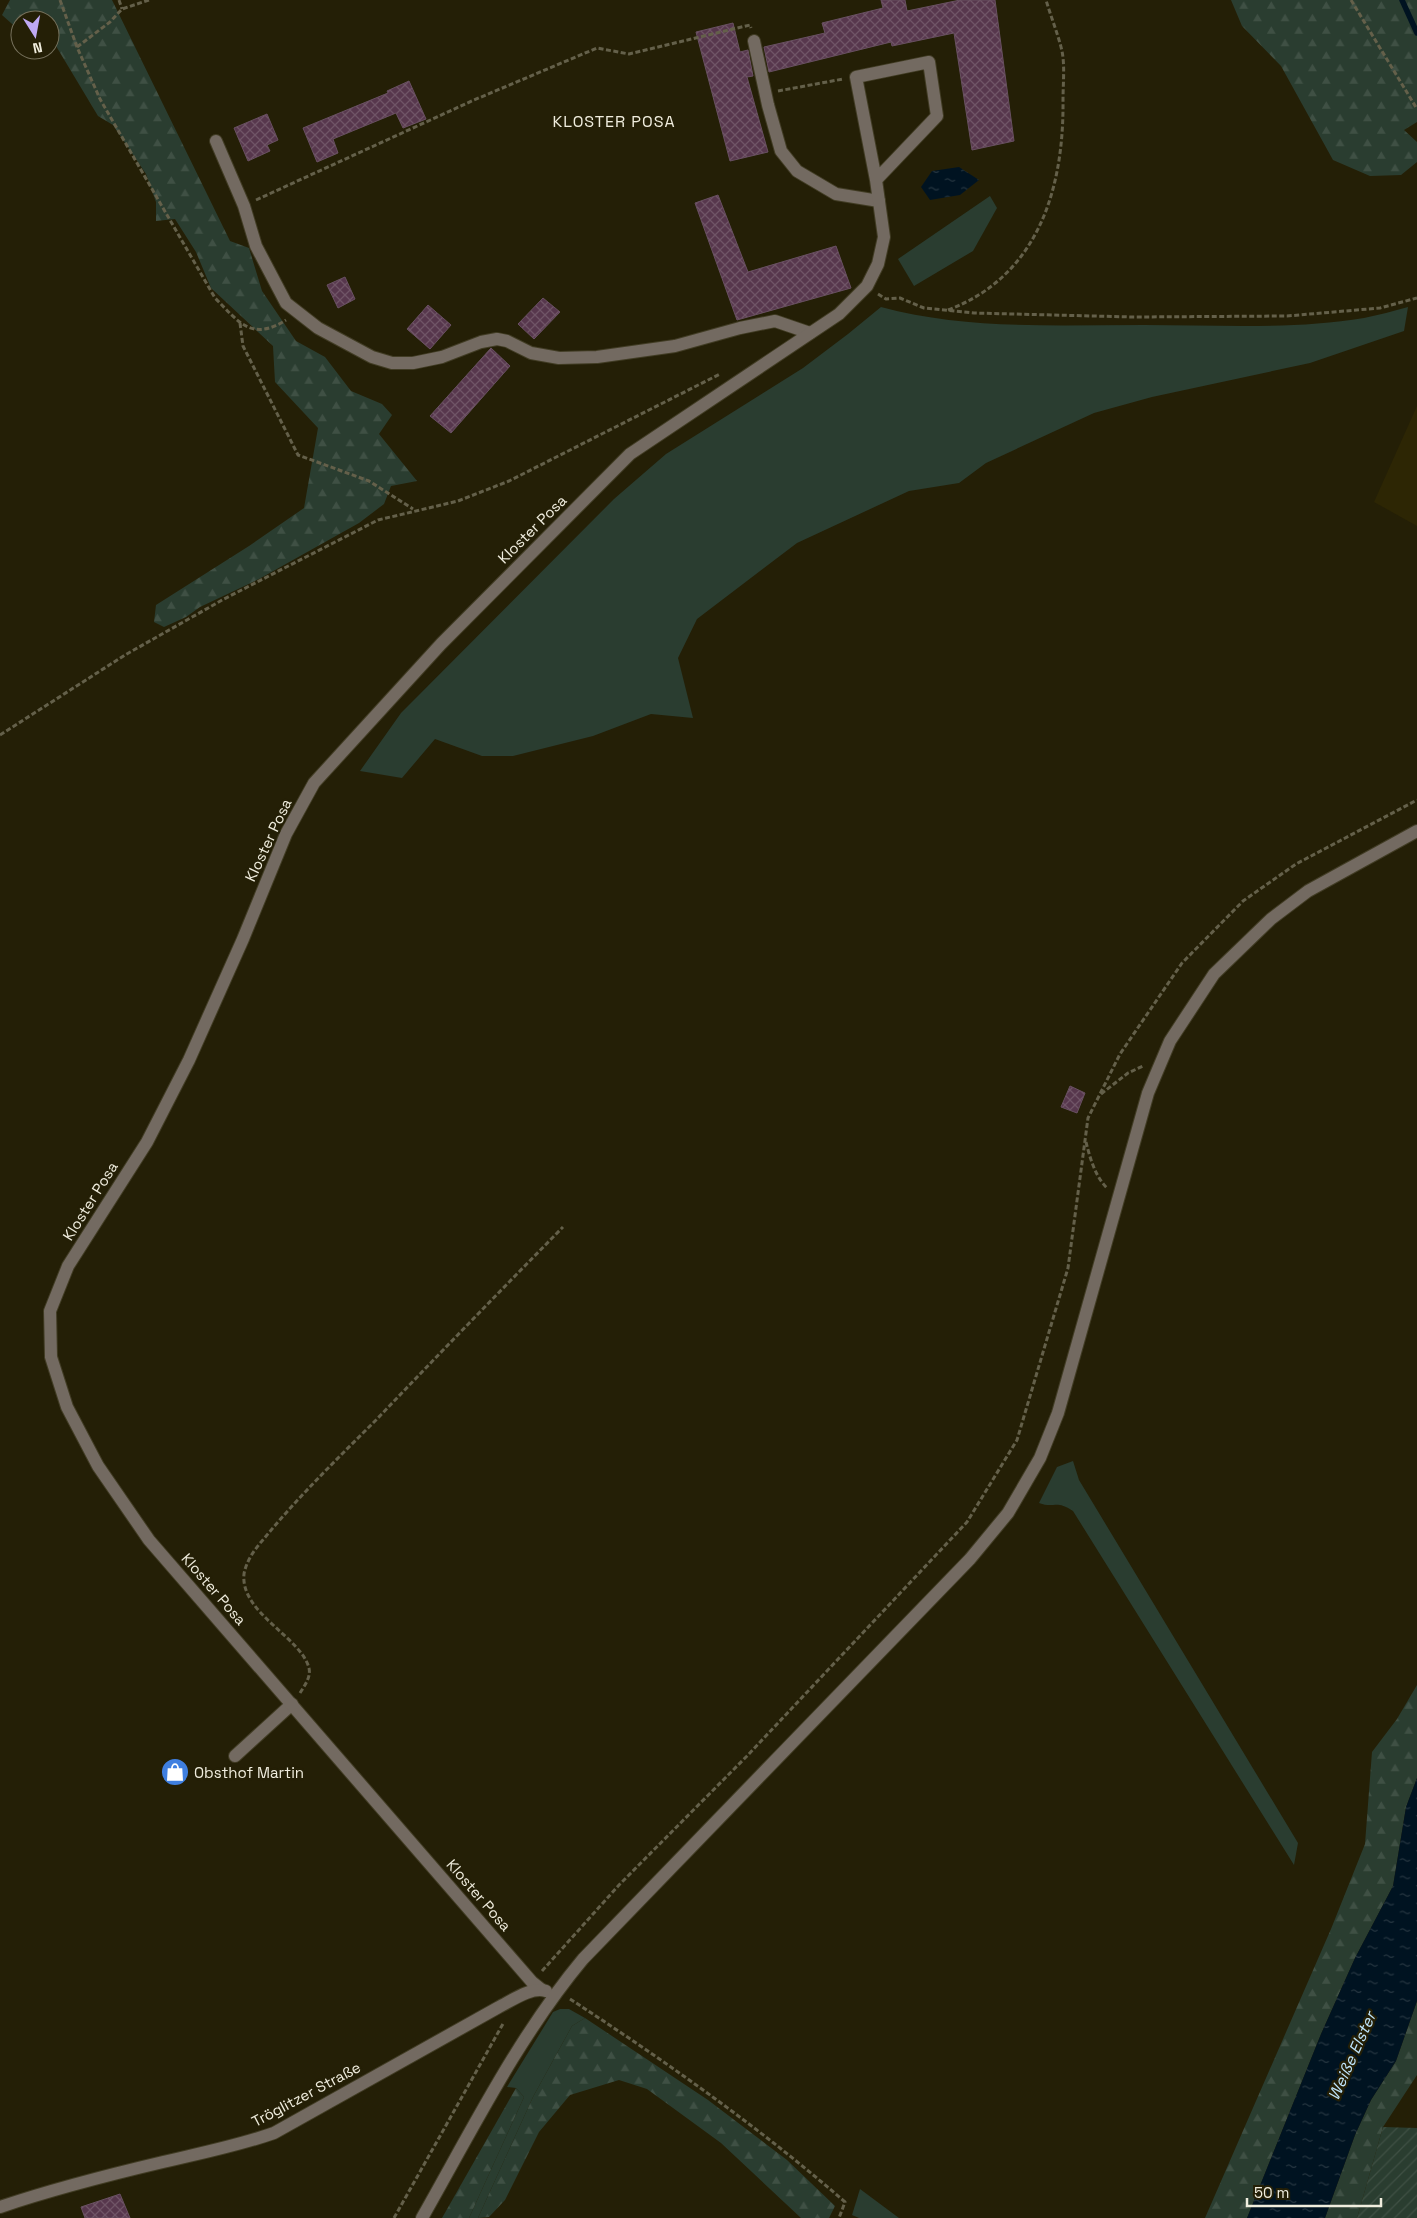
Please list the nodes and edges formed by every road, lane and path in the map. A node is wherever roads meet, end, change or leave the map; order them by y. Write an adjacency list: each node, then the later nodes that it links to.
1 (60, 0): 9 (path)
2 (119, 0): 6 (path)
3 (149, 0): 6 (path)
4 (1046, 0): 19 (path)
5 (1351, 0): 12 (path)
6 (122, 9): 9 (path)
7 (737, 28): 16 (path)
8 (754, 41): 11 (street)
9 (77, 47): 21 (path)
10 (856, 77): 11 (path); 14 (street, Kloster Posa); 14 (street)
11 (765, 94): 15 (street)
12 (1417, 109)
13 (216, 141): 16 (street)
14 (876, 180): 15 (street, Kloster Posa)
15 (879, 201): 17 (street, Kloster Posa)
16 (244, 206): 20 (street)
17 (867, 286): 19 (path); 22 (street, Kloster Posa)
18 (1417, 298): 19 (path)
19 (947, 310)
20 (297, 312): 21 (path); 22 (street)
21 (240, 323): 24 (path)
22 (810, 333): 33 (street, Kloster Posa)
23 (723, 372): 24 (path)
24 (414, 510): 25 (path)
25 (0, 735)
26 (1417, 800): 29 (path)
27 (1417, 831): 28 (street)
28 (1162, 1059): 29 (path); 31 (street)
29 (1099, 1096): 30 (path)
30 (1085, 1139): 31 (path); 35 (path)
31 (1118, 1200): 35 (street)
32 (563, 1227): 33 (path)
33 (292, 1704): 34 (street); 35 (street, Kloster Posa)
34 (235, 1756)
35 (542, 1989): 37 (street, Tröglitzer Straße); 39 (street); 40 (path)
36 (506, 2018): 38 (path)
37 (0, 2206)
38 (394, 2218)
39 (422, 2218)
40 (839, 2218)

